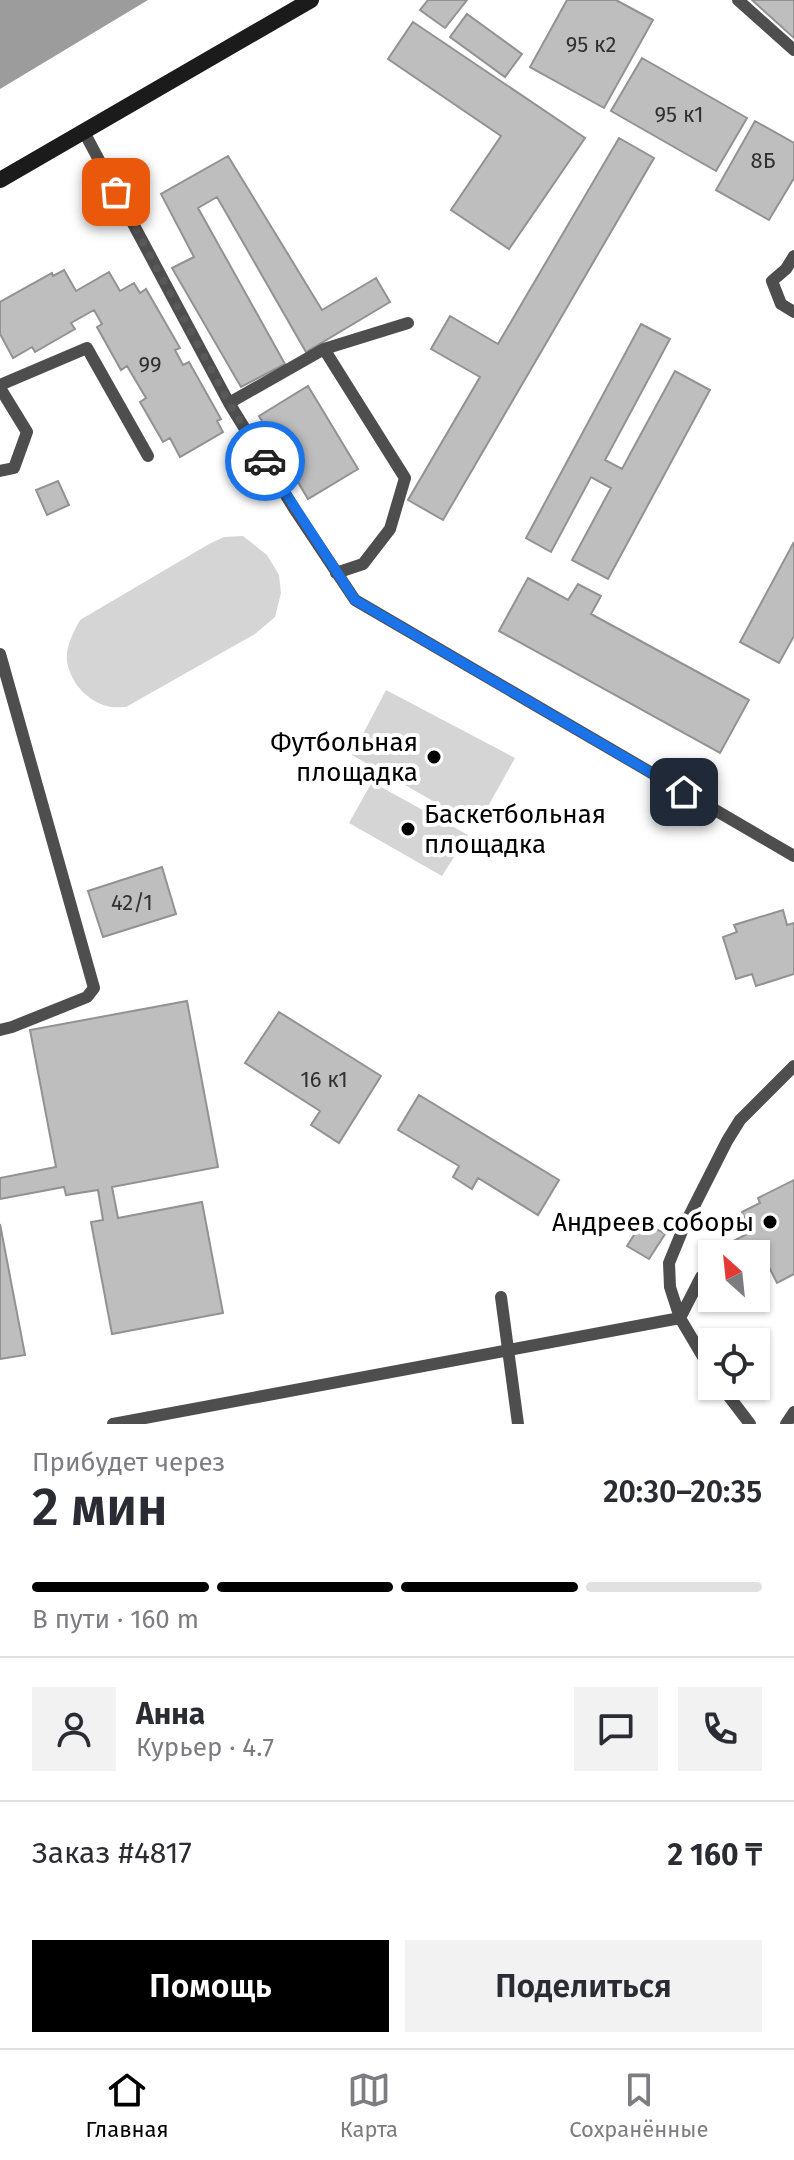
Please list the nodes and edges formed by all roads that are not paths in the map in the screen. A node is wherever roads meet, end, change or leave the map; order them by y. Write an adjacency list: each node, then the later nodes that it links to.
1 (311, 0): 4 (street)
2 (738, 0): 3 (lane)
3 (794, 50)
4 (84, 132): 5 (street); 11 (lane)
5 (0, 180)
6 (794, 256): 7 (lane)
7 (794, 312)
8 (408, 323): 9 (lane)
9 (324, 349): 11 (lane); 14 (lane)
10 (0, 386): 12 (lane); 13 (lane)
11 (229, 403): 14 (lane)
12 (148, 456)
13 (0, 471)
14 (336, 573): 16 (lane)
15 (0, 654): 17 (lane)
16 (794, 856)
17 (0, 1030)
18 (794, 1066): 21 (lane)
19 (698, 1283): 21 (lane)
20 (501, 1297): 23 (lane)
21 (680, 1318): 22 (lane); 23 (lane)
22 (698, 1348)
23 (508, 1350): 26 (lane); 27 (lane)
24 (732, 1400): 28 (lane)
25 (794, 1412): 29 (lane)
26 (113, 1424)
27 (518, 1424)
28 (750, 1424)
29 (786, 1424)

